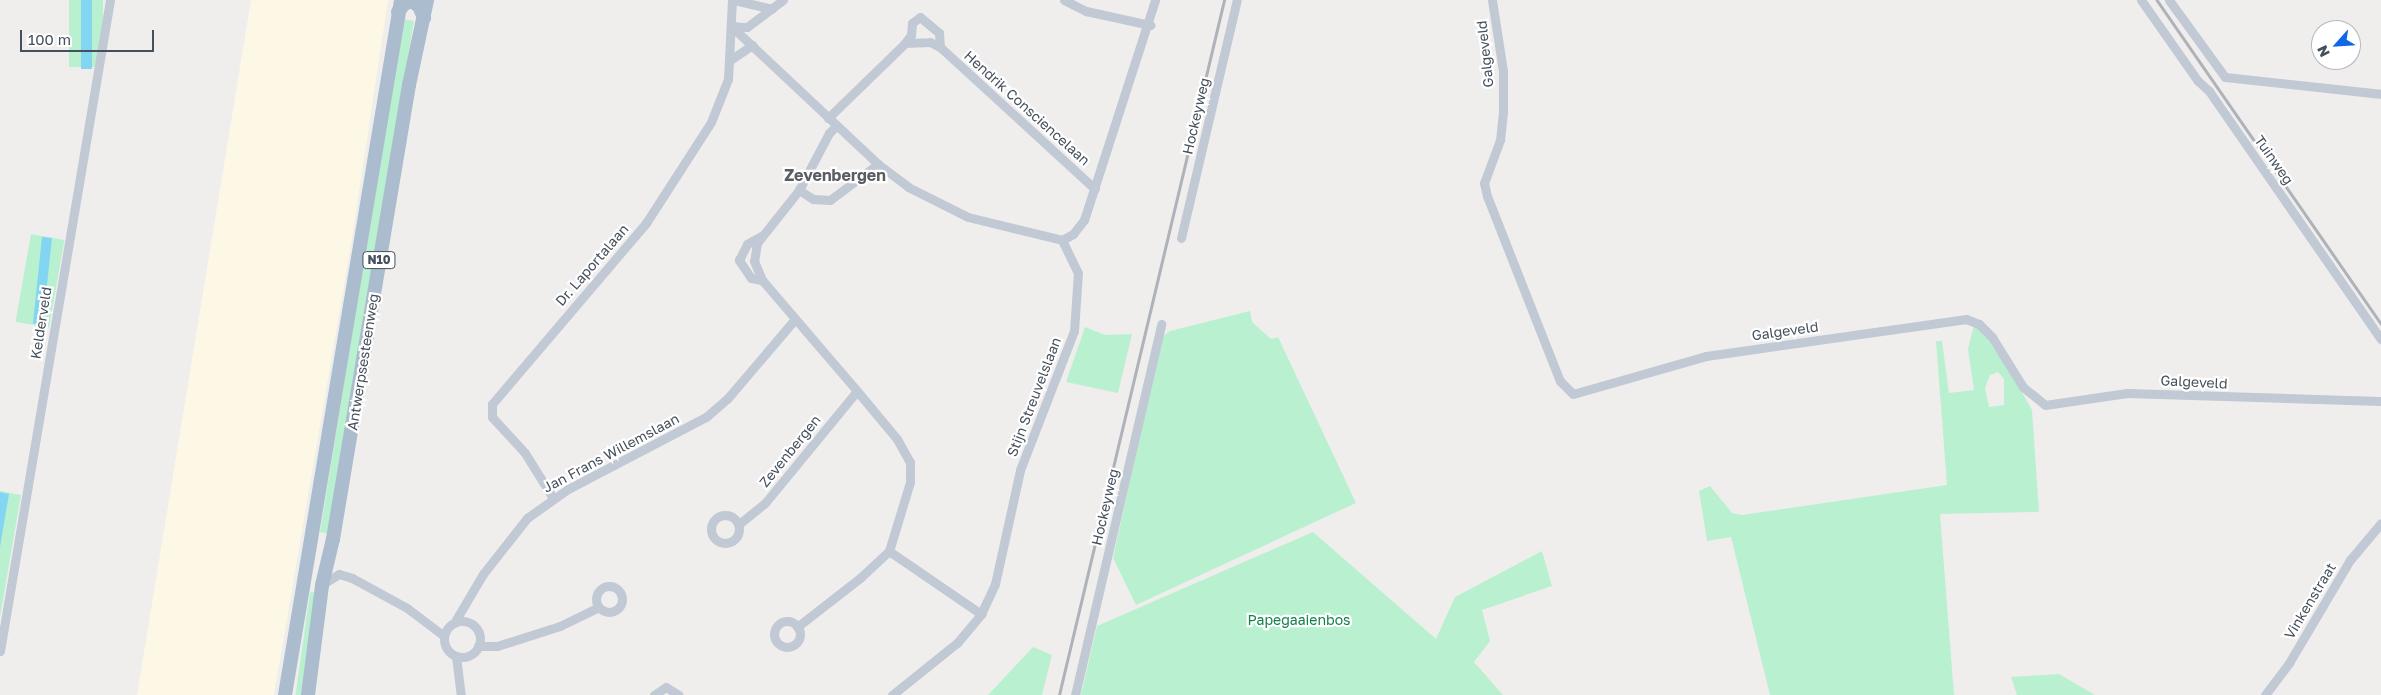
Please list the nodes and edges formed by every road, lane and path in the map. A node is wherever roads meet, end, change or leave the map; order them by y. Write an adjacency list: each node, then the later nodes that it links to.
1 (110, 0): 48 (street, Kelderveld)
2 (427, 0): 13 (main road, Antwerpsesteenweg / N10)
3 (733, 0): 12 (street); 15 (street, Dr. Laportalaan)
4 (783, 0): 12 (street)
5 (1064, 0): 14 (street)
6 (1155, 0): 14 (street)
7 (1237, 0): 27 (street, Hockeyweg)
8 (1492, 0): 34 (street, Galgeveld)
9 (2141, 0): 32 (street, Tuinweg)
10 (2169, 0): 20 (street)
11 (400, 6): 13 (main road); 50 (main road, Antwerpsesteenweg / N10)
12 (772, 9): 15 (street)
13 (424, 18): 39 (main road, Antwerpsesteenweg / N10)
14 (1150, 25): 24 (street)
15 (731, 26): 17 (street); 19 (street, Dr. Laportalaan)
16 (906, 43): 18 (street, Hendrik Consciencelaan); 18 (street, Hendrik Consciencelaan); 21 (street, Hendrik Consciencelaan)
17 (752, 45): 19 (street); 21 (street)
18 (940, 47): 24 (street, Hendrik Consciencelaan)
19 (730, 60): 35 (street, Dr. Laportalaan)
20 (2381, 94)
21 (828, 118): 22 (street)
22 (836, 126): 23 (street); 25 (street)
23 (878, 164): 25 (street); 28 (street)
24 (1095, 189): 28 (street)
25 (799, 190): 26 (street)
26 (763, 235): 29 (street); 29 (street)
27 (1181, 238)
28 (1062, 240): 43 (street, Stijn Streuvelslaan)
29 (762, 280): 30 (street)
30 (795, 319): 33 (street); 35 (street, Jan Frans Willemslaan)
31 (1161, 324): 56 (street, Hockeyweg)
32 (2381, 339)
33 (857, 391): 37 (street, Zevenbergen); 38 (street)
34 (2381, 401)
35 (553, 498): 44 (street, Jan Frans Willemslaan)
36 (2381, 523): 57 (street, Vinkenstraat)
37 (739, 524)
38 (889, 551): 43 (street); 45 (street)
39 (328, 557): 40 (street); 41 (main road, Antwerpsesteenweg / N10)
40 (339, 574): 41 (street); 46 (street)
41 (322, 585): 51 (main road, Antwerpsesteenweg / N10)
42 (598, 607): 47 (street)
43 (980, 614): 55 (street, Stijn Streuvelslaan)
44 (454, 622): 46 (street); 47 (street)
45 (797, 627)
46 (444, 636): 49 (street)
47 (478, 646): 49 (street)
48 (0, 651)
49 (456, 656): 52 (street)
50 (285, 695)
51 (308, 695)
52 (462, 695)
53 (654, 695): 54 (street)
54 (679, 695)
55 (892, 695)
56 (1075, 695)
57 (2265, 695)

